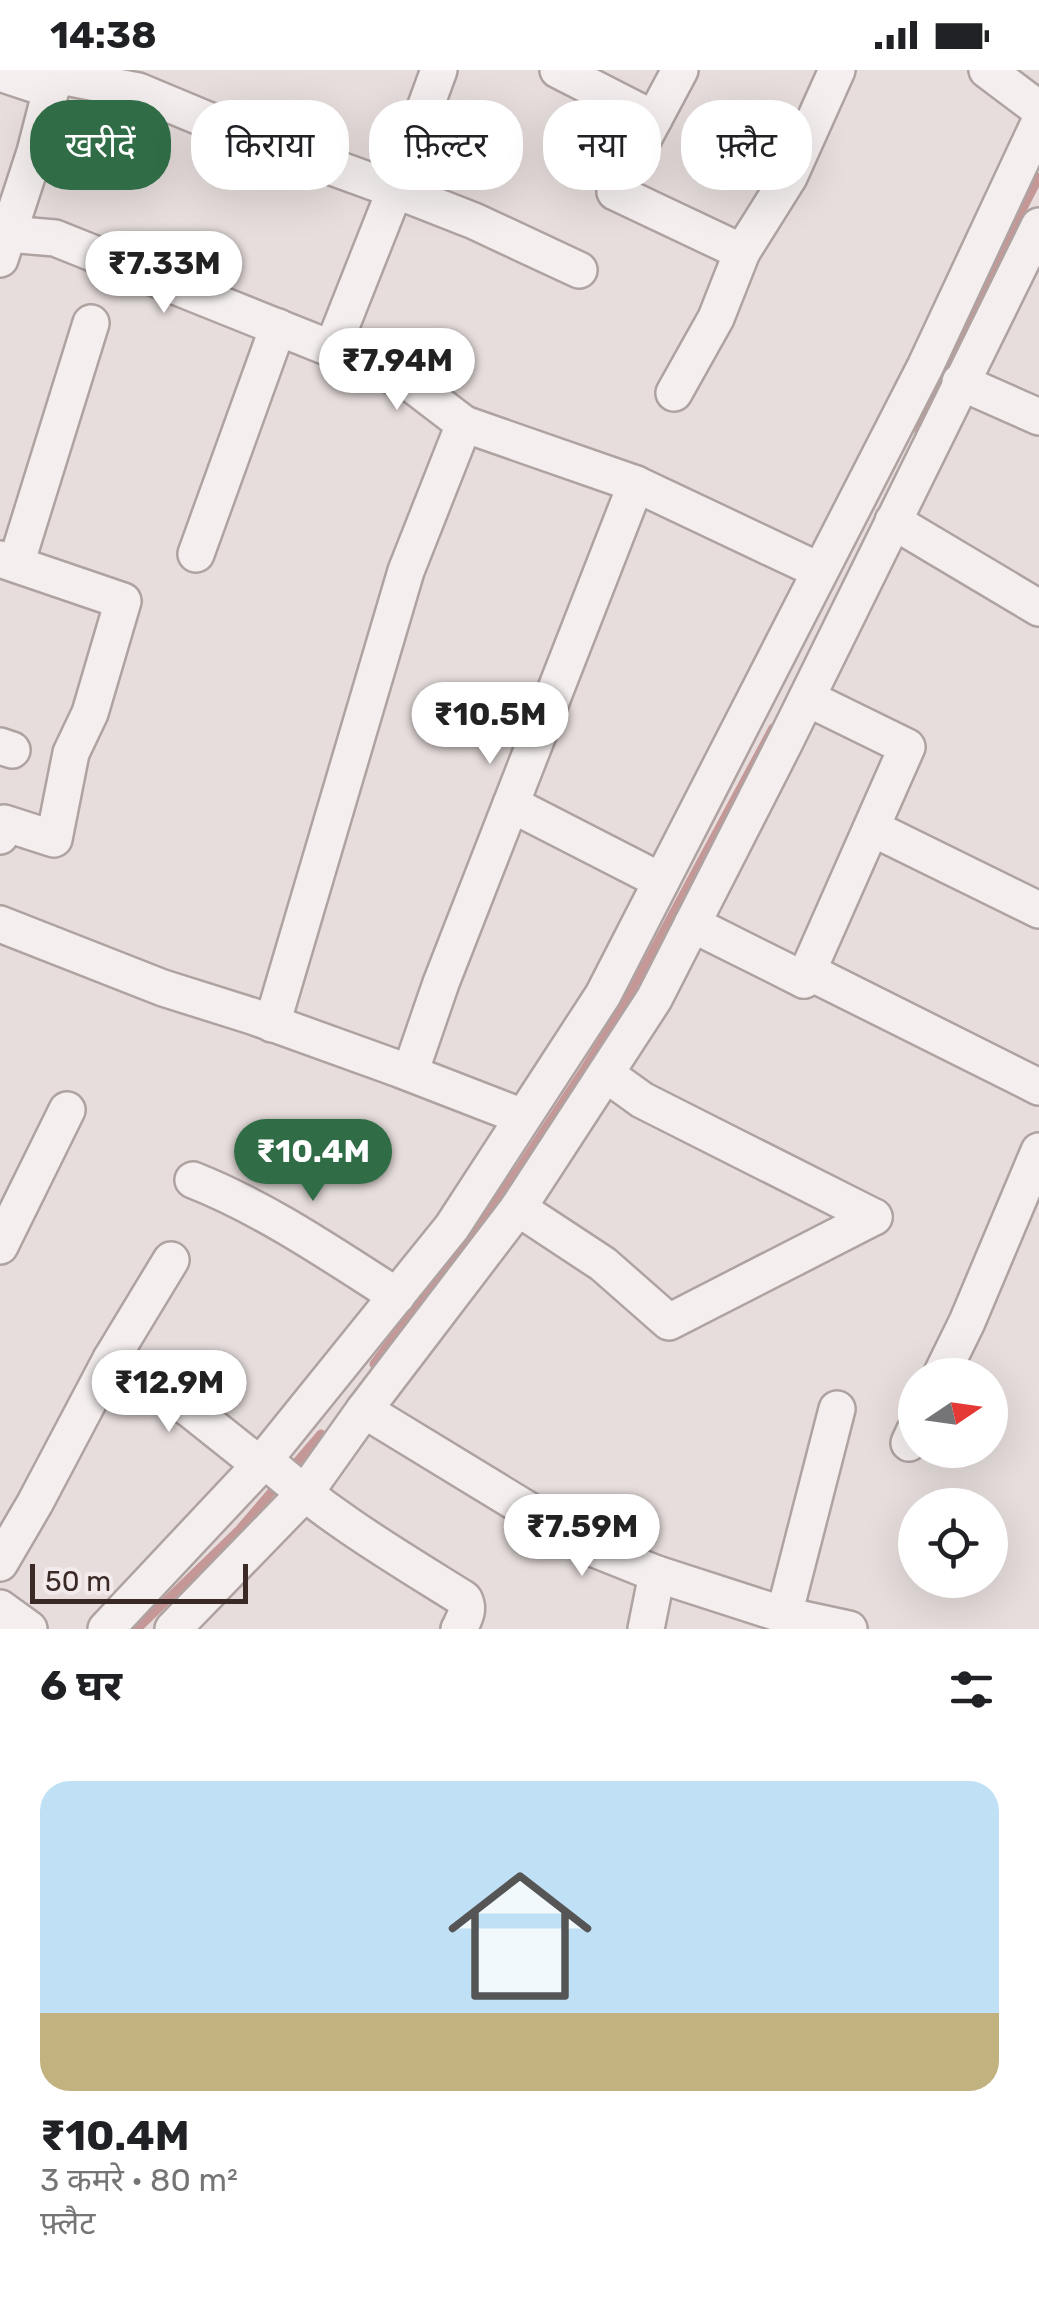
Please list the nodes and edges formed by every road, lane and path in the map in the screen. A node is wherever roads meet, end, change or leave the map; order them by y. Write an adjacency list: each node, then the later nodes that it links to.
1 (438, 70): 8 (street)
2 (558, 70): 9 (street)
3 (680, 70): 10 (street)
4 (837, 70): 18 (street)
5 (987, 70): 11 (street)
6 (0, 72): 7 (street)
7 (54, 78): 13 (street); 17 (street)
8 (427, 100)
9 (617, 100)
10 (661, 106)
11 (1039, 109)
12 (1039, 123): 31 (street)
13 (369, 181)
14 (395, 190): 19 (street); 22 (street)
15 (616, 190): 18 (street)
16 (1039, 226): 23 (street)
17 (4, 247): 21 (street)
18 (742, 252): 24 (street)
19 (578, 270)
20 (91, 324): 30 (street)
21 (278, 327): 22 (street); 29 (street)
22 (332, 349): 26 (street)
23 (960, 382): 25 (street); 28 (street)
24 (674, 393)
25 (1039, 417)
26 (464, 424): 27 (street); 42 (street)
27 (636, 484): 31 (street); 34 (street)
28 (893, 521): 32 (street); 33 (street)
29 (196, 554)
30 (8, 562): 36 (street)
31 (820, 571): 37 (street)
32 (1039, 608)
33 (807, 698): 35 (street); 40 (street)
34 (511, 804): 37 (street); 43 (street)
35 (872, 828): 38 (street); 41 (street)
36 (0, 836)
37 (661, 881): 47 (street)
38 (1039, 910)
39 (0, 924): 42 (street)
40 (692, 924): 41 (street); 44 (street)
41 (804, 980): 45 (street)
42 (272, 1024): 43 (street)
43 (410, 1074): 47 (street)
44 (606, 1074): 50 (street); 50 (street)
45 (1039, 1088)
46 (67, 1110): 51 (street)
47 (523, 1117): 53 (street)
48 (1039, 1150): 55 (street)
49 (193, 1180): 53 (street)
50 (518, 1208): 57 (street)
51 (0, 1246)
52 (171, 1260): 54 (street)
53 (397, 1296): 58 (street)
54 (111, 1358): 58 (street); 60 (street)
55 (950, 1358)
56 (837, 1408): 63 (street)
57 (364, 1410): 59 (street); 61 (street)
58 (264, 1462): 59 (street); 65 (street)
59 (301, 1490): 66 (street); 67 (street)
60 (0, 1563)
61 (657, 1574): 63 (street); 68 (street)
62 (0, 1608): 64 (street)
63 (784, 1615): 69 (street)
64 (29, 1629)
65 (106, 1629)
66 (173, 1629)
67 (459, 1629)
68 (646, 1629)
69 (850, 1629)

